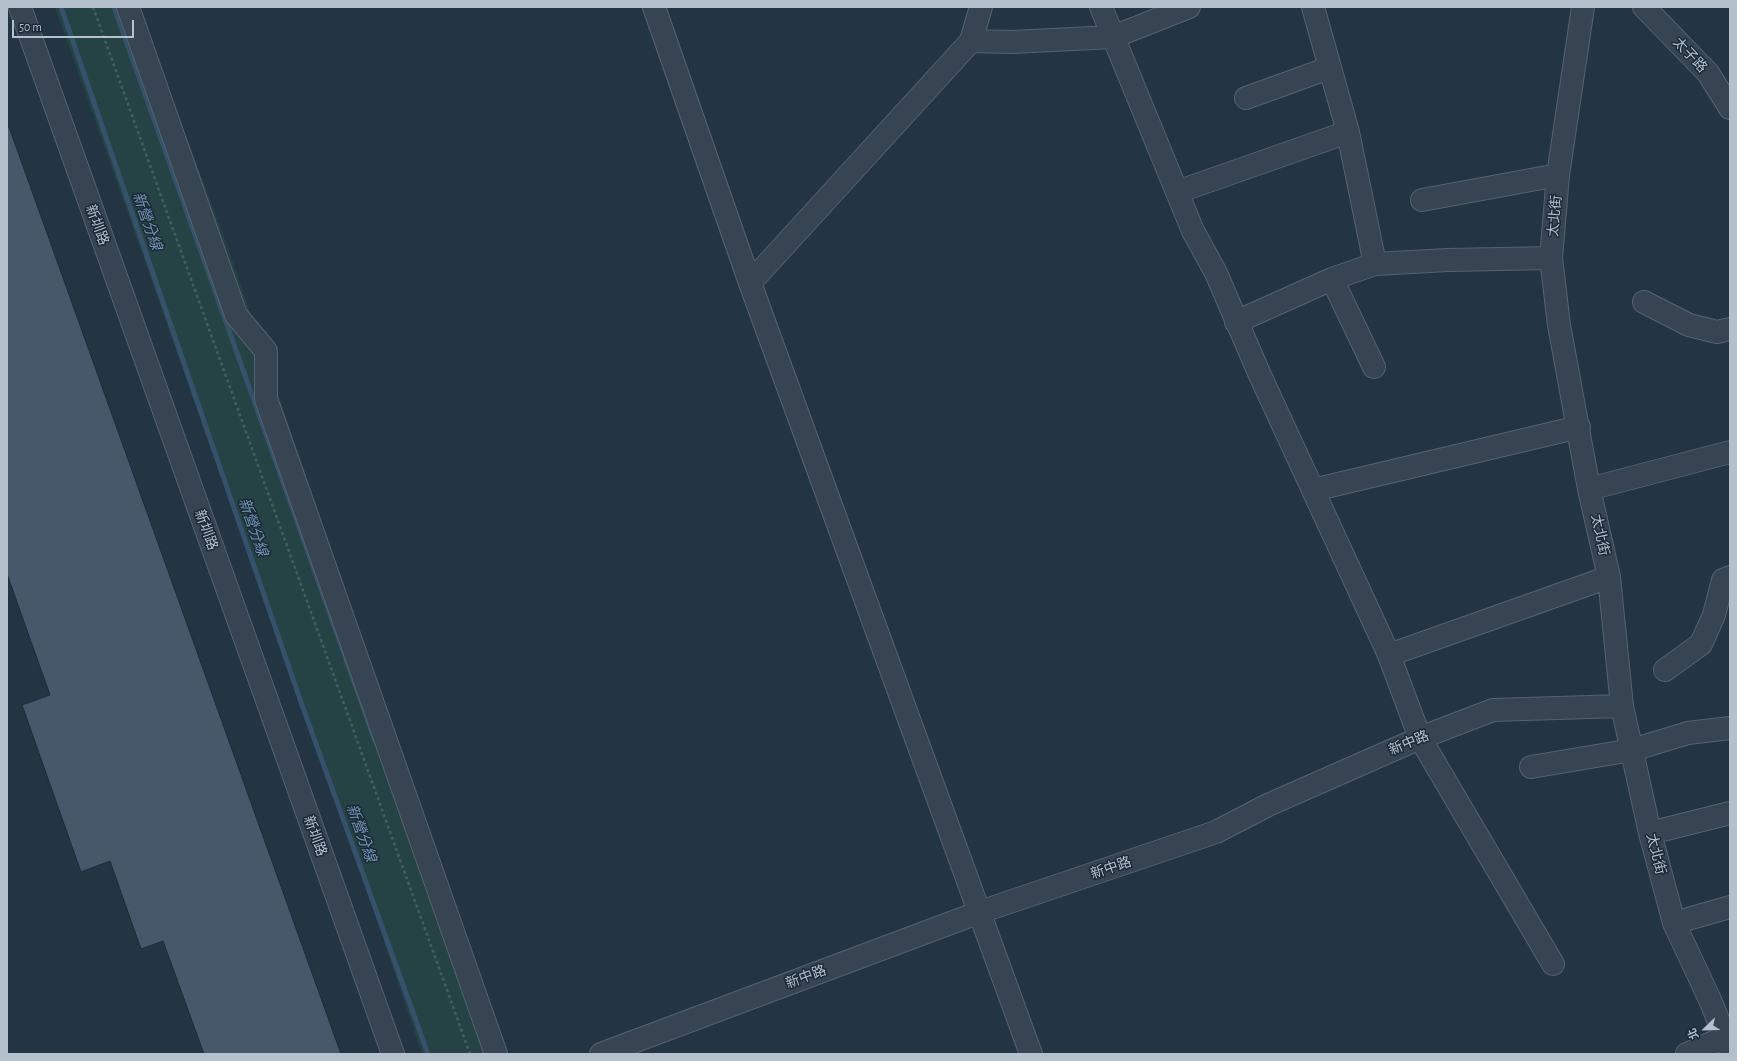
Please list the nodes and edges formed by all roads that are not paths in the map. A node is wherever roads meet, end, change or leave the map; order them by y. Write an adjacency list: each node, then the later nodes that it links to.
1 (20, 7): 48 (street, 新圳路)
2 (128, 7): 49 (street)
3 (654, 7): 22 (street)
4 (981, 7): 11 (street)
5 (1101, 7): 10 (street)
6 (1189, 7): 10 (street)
7 (1313, 7): 12 (street)
8 (1583, 7): 16 (street, 太北街)
9 (1644, 7): 14 (street, 太子路)
10 (1113, 37): 11 (street); 17 (street)
11 (971, 40): 22 (street)
12 (1329, 68): 13 (street); 15 (street)
13 (1246, 98)
14 (1730, 108)
15 (1348, 132): 17 (street); 20 (street)
16 (1558, 175): 18 (street); 19 (street, 太北街)
17 (1177, 192): 24 (street)
18 (1422, 200)
19 (1551, 258): 20 (street); 27 (street, 太北街)
20 (1375, 264): 21 (street)
21 (1332, 279): 24 (street); 26 (street)
22 (750, 283): 43 (street)
23 (1644, 302): 25 (street)
24 (1236, 322): 30 (street)
25 (1730, 329)
26 (1374, 366)
27 (1579, 427): 29 (street, 太北街); 30 (street)
28 (1730, 452): 29 (street)
29 (1590, 488): 32 (street, 太北街)
30 (1313, 490): 33 (street)
31 (1730, 576): 34 (street)
32 (1609, 578): 33 (street); 35 (street, 太北街)
33 (1389, 655): 37 (street)
34 (1665, 670)
35 (1622, 706): 37 (street, 新中路); 38 (street, 太北街)
36 (1730, 728): 38 (street)
37 (1420, 738): 43 (street, 新中路); 45 (street)
38 (1632, 750): 39 (street); 41 (street, 太北街)
39 (1531, 767)
40 (1730, 813): 41 (street)
41 (1650, 833): 44 (street, 太北街)
42 (1730, 907): 44 (street)
43 (980, 912): 50 (street, 新中路); 51 (street)
44 (1674, 923): 46 (street, 太北街)
45 (1553, 964)
46 (1727, 1044): 47 (street)
47 (1699, 1051)
48 (393, 1054)
49 (496, 1054)
50 (601, 1054)
51 (1031, 1054)

